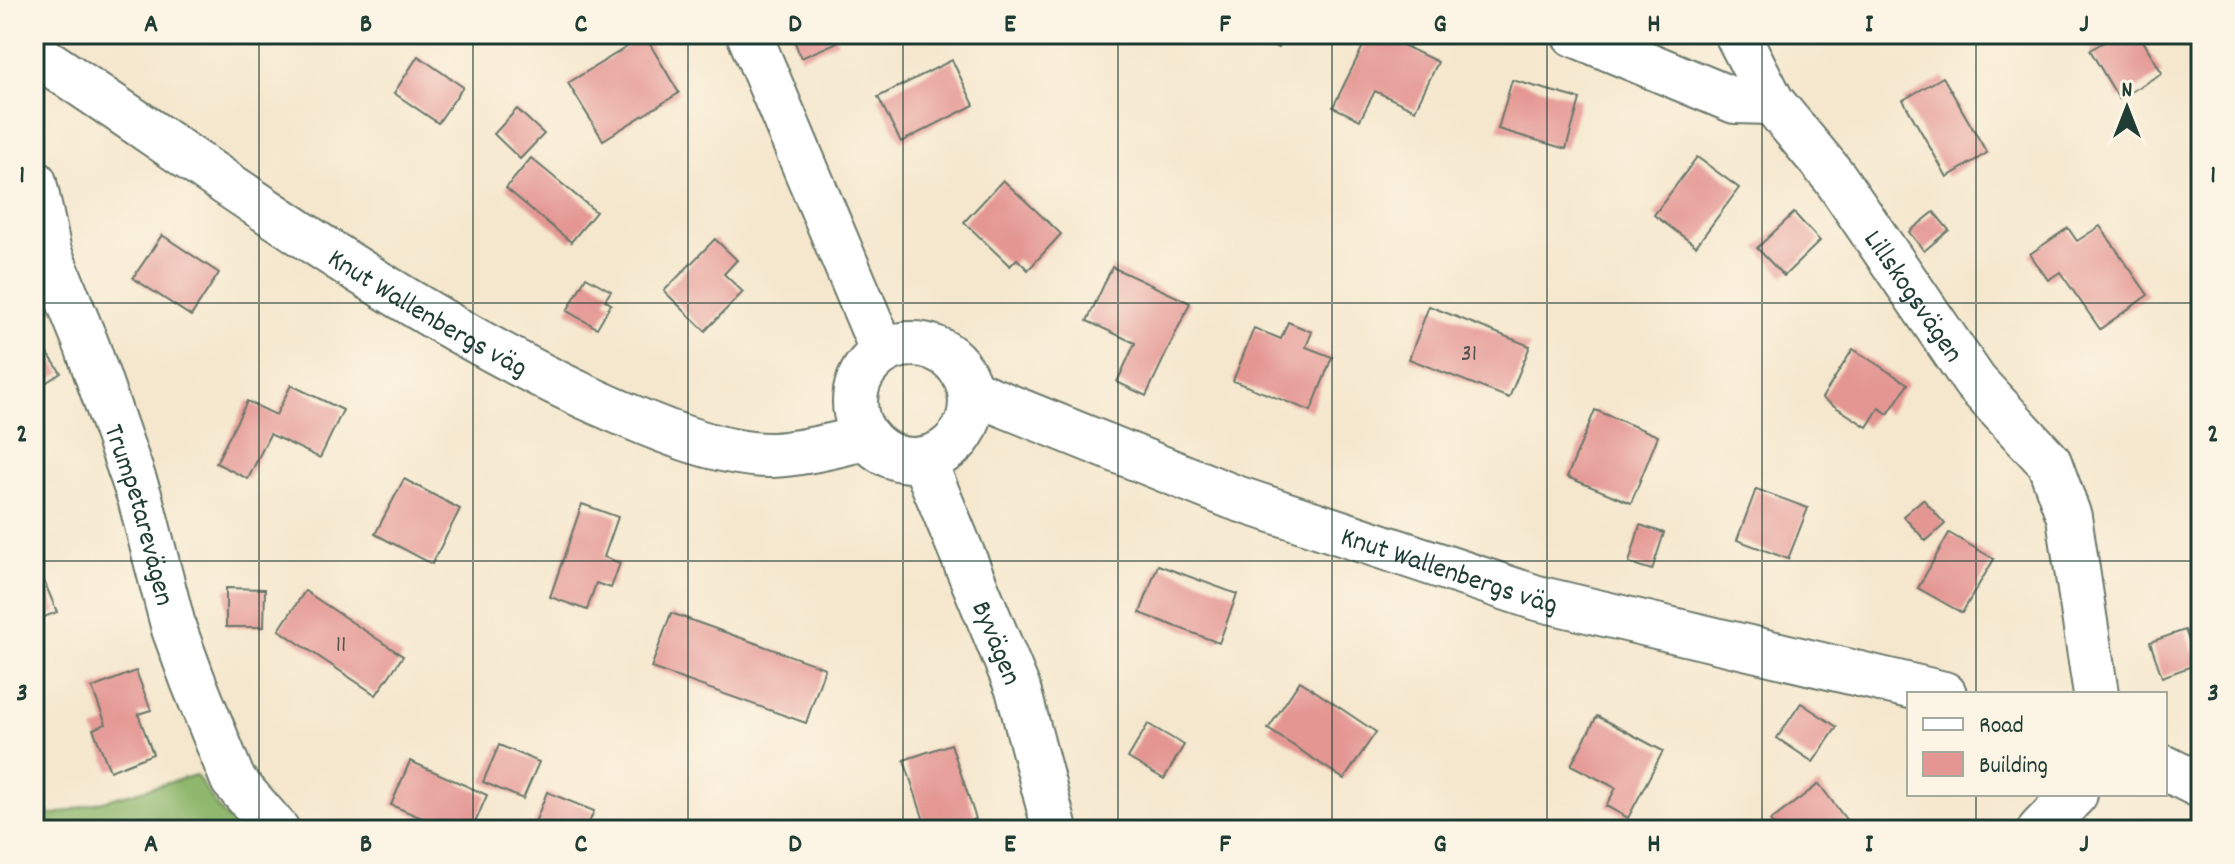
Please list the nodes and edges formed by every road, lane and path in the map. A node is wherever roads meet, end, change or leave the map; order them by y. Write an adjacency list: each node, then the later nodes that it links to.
1 (38, 34): 5 (street)
2 (749, 34): 9 (street)
3 (1574, 34): 7 (street)
4 (1737, 34): 7 (street, Lillskogsvägen)
5 (34, 41)
6 (34, 53): 11 (street, Knut Wallenbergs väg)
7 (1772, 102): 14 (street, Lillskogsvägen)
8 (34, 182): 18 (street, Trumpetarevägen)
9 (883, 352): 10 (street); 11 (street)
10 (970, 391): 12 (street); 13 (street, Knut Wallenbergs väg)
11 (867, 438): 12 (street)
12 (923, 459): 19 (street, Byvägen)
13 (1936, 692)
14 (2096, 692)
15 (2167, 769): 16 (street)
16 (2201, 786)
17 (2073, 796): 20 (street)
18 (277, 830)
19 (1055, 830)
20 (2040, 830)

